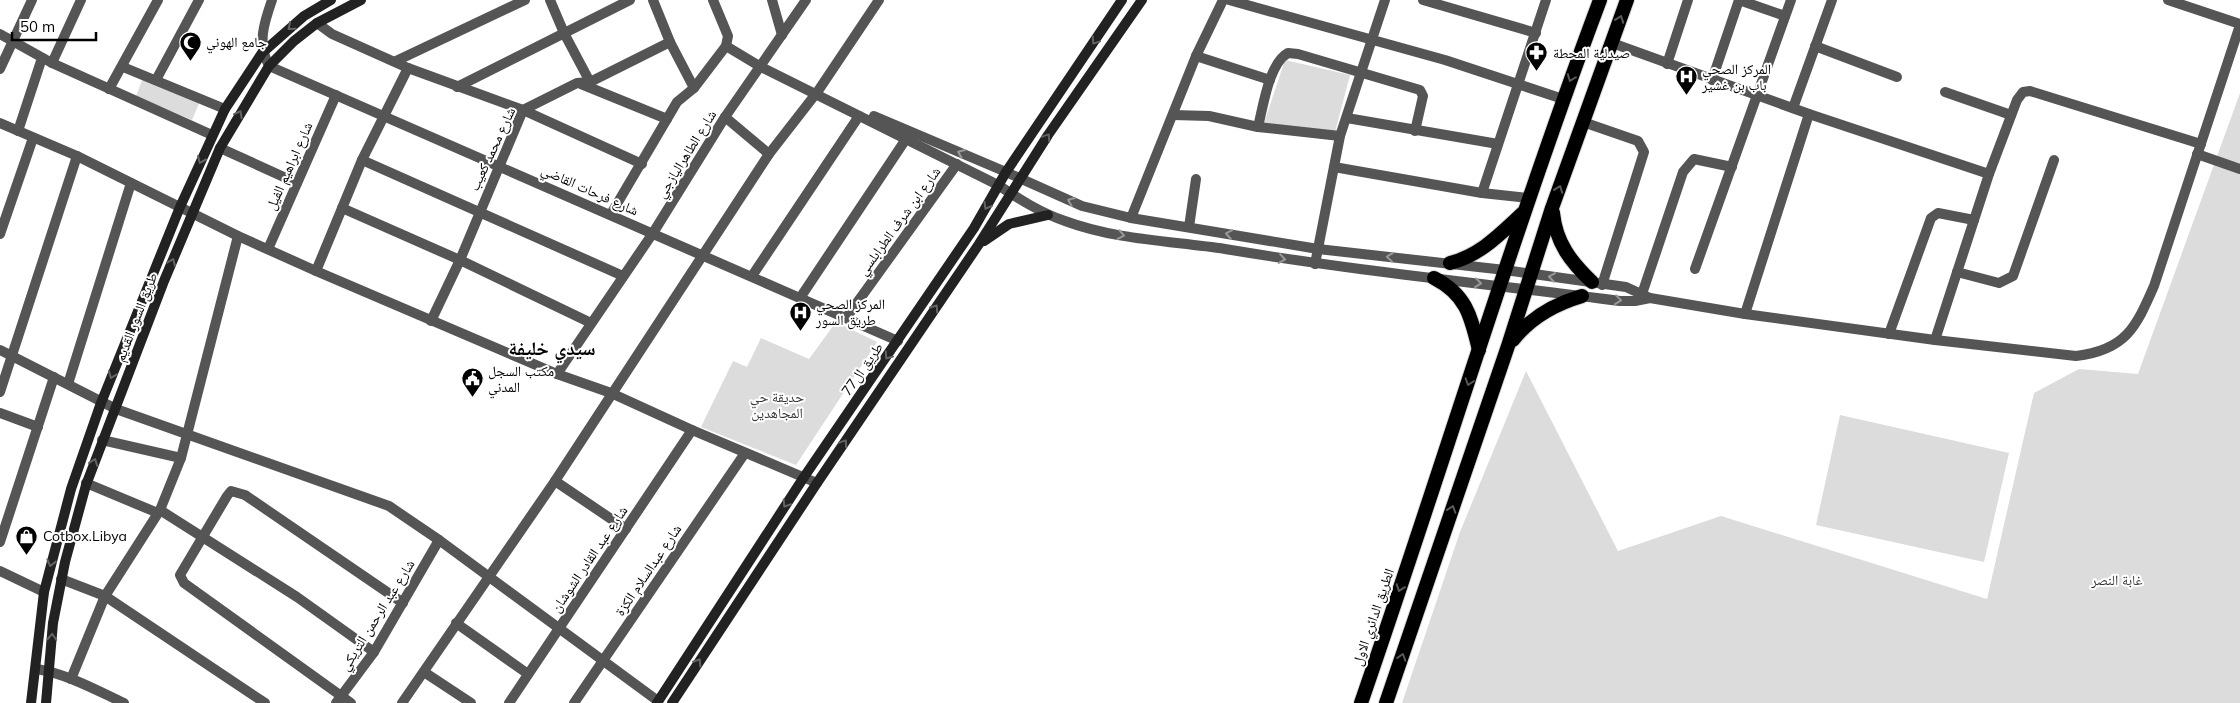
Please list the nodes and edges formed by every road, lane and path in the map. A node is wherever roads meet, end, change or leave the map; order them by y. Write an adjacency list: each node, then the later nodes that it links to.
1 (32, 0): 37 (street)
2 (81, 0): 46 (street)
3 (158, 0): 49 (street)
4 (199, 0): 55 (street)
5 (272, 0): 42 (street)
6 (331, 0): 42 (main road, طريق السور القديم, one-way to 42)
7 (361, 0): 30 (main road, طريق السور القديم)
8 (525, 0): 45 (street)
9 (550, 0): 32 (street)
10 (630, 0): 32 (street)
11 (653, 0): 38 (street)
12 (713, 0): 40 (street)
13 (772, 0): 35 (street)
14 (806, 0): 35 (street, شارع الطاهراليازجي)
15 (879, 0): 64 (street)
16 (1122, 0): 102 (main road, طريق ال77, one-way to 102)
17 (1142, 0): 104 (main road, one-way to 17)
18 (1223, 0): 43 (street)
19 (1229, 0): 36 (street)
20 (1385, 0): 36 (street)
21 (1424, 0): 33 (street)
22 (1546, 0): 33 (street)
23 (1600, 0): 68 (highway, الطريق الدائري الاول, one-way to 68)
24 (1627, 0): 39 (highway, one-way to 24)
25 (1688, 0): 47 (street)
26 (1791, 0): 29 (street)
27 (1832, 0): 41 (street)
28 (2168, 0): 31 (street)
29 (1785, 16): 57 (street); 67 (street)
30 (317, 23): 45 (street); 48 (main road, طريق السور القديم)
31 (2240, 25): 91 (street)
32 (564, 33): 58 (street); 61 (street)
33 (1536, 33): 60 (street)
34 (0, 34): 37 (street)
35 (782, 35): 50 (street, شارع الطاهراليازجي)
36 (1373, 39): 53 (street); 60 (street)
37 (13, 40): 44 (street); 52 (street)
38 (670, 42): 58 (street, شارع محمد كعيب); 62 (street)
39 (1612, 43): 47 (street); 80 (highway)
40 (726, 46): 50 (street); 62 (street)
41 (1815, 46): 54 (street); 69 (street)
42 (262, 53): 48 (street); 70 (main road, طريق السور القديم)
43 (1196, 56): 56 (street); 74 (street)
44 (42, 58): 46 (street); 83 (street)
45 (396, 61): 51 (street)
46 (52, 63): 63 (street)
47 (1667, 64): 57 (street)
48 (269, 66): 66 (street, شارع فرحات القاضي); 90 (main road, طريق السور القديم, one-way to 48)
49 (123, 67): 55 (street); 63 (street)
50 (761, 67): 64 (street); 77 (street, شارع الطاهراليازجي)
51 (408, 68): 61 (street); 73 (street)
52 (0, 69)
53 (1362, 73): 56 (street); 78 (street); 84 (street)
54 (1897, 77)
55 (156, 80): 70 (street)
56 (1270, 80): 82 (street)
57 (1712, 80): 67 (street)
58 (590, 82): 59 (street, شارع محمد كعيب)
59 (577, 83): 71 (street, شارع محمد كعيب); 79 (street)
60 (1519, 84): 68 (street); 89 (street)
61 (457, 87): 71 (street)
62 (694, 88): 79 (street)
63 (109, 89): 85 (street)
64 (816, 92): 76 (street); 92 (street); 102 (street, one-way to 64)
65 (1945, 92): 75 (street)
66 (336, 95): 73 (street, شارع فرحات القاضي); 107 (street, شارع ابراهيم الفيل)
67 (1757, 95): 69 (street); 100 (street)
68 (1563, 99): 111 (highway, الطريق الدائري الاول)
69 (1793, 108): 72 (street)
70 (226, 109): 85 (main road, طريق السور القديم)
71 (523, 110): 96 (street); 98 (street, شارع محمد كعيب)
72 (1809, 114): 103 (street); 147 (street)
73 (383, 115): 94 (street); 98 (street, شارع فرحات القاضي)
74 (1173, 115): 82 (street); 120 (street)
75 (2011, 115): 91 (street); 103 (street)
76 (859, 116): 88 (street); 139 (street)
77 (725, 117): 92 (street); 123 (street, شارع الطاهراليازجي)
78 (1346, 118): 84 (street); 86 (street)
79 (667, 119): 96 (street)
80 (1583, 122): 114 (highway, one-way to 80); 141 (street)
81 (0, 123): 83 (street)
82 (1258, 127): 86 (street)
83 (18, 131): 87 (street)
84 (1415, 131): 89 (street)
85 (212, 135): 112 (main road, طريق السور القديم, one-way to 112)
86 (1340, 136): 99 (street)
87 (33, 138): 93 (street); 124 (street)
88 (906, 139): 97 (street); 146 (street)
89 (1498, 144): 110 (street)
90 (220, 148): 107 (street); 117 (main road, طريق السور القديم)
91 (2199, 149): 101 (street); 152 (street)
92 (769, 154): 129 (street)
93 (77, 156): 106 (street); 157 (street)
94 (362, 160): 113 (street); 115 (street)
95 (2054, 160): 136 (street)
96 (642, 164): 118 (street)
97 (957, 164): 108 (street); 148 (street, شارع ابن شرف الطرابلسي)
98 (498, 165): 115 (street, شارع محمد كعيب); 118 (street, شارع فرحات القاضي)
99 (1334, 167): 110 (street); 128 (street)
100 (1732, 167): 133 (street); 145 (street)
101 (2240, 169)
102 (1006, 172): 104 (street); 108 (main road, طريق ال77)
103 (1989, 174): 121 (street)
104 (1020, 178): 109 (main road); 120 (street, one-way to 104)
105 (1196, 179): 122 (street)
106 (131, 183): 112 (street); 160 (street)
107 (297, 183): 127 (street, شارع ابراهيم الفيل)
108 (998, 185): 109 (street); 153 (main road, طريق ال77, one-way to 153)
109 (1011, 193): 119 (street); 126 (main road)
110 (1482, 193): 111 (street)
111 (1528, 198): 116 (highway, الطريق الدائري الاول)
112 (180, 207): 117 (street); 163 (main road, طريق السور القديم, one-way to 163)
113 (342, 208): 130 (street); 135 (street)
114 (1552, 208): 137 (highway); 141 (highway)
115 (479, 211): 130 (street, شارع محمد كعيب); 138 (street)
116 (1524, 212): 131 (highway); 134 (highway, الطريق الدائري الاول)
117 (193, 213): 125 (street); 164 (main road, طريق السور القديم, one-way to 117)
118 (611, 214): 123 (street, شارع فرحات القاضي)
119 (1048, 215): 126 (main road); 132 (street, one-way to 132)
120 (1131, 218): 122 (street)
121 (1974, 220): 136 (street); 151 (street)
122 (1189, 227): 128 (street, one-way to 122)
123 (653, 233): 129 (street, شارع فرحات القاضي); 138 (street, شارع الطاهراليازجي)
124 (0, 234)
125 (238, 236): 127 (street); 168 (street)
126 (979, 244): 175 (main road, one-way to 126)
127 (268, 249): 135 (street)
128 (1318, 249): 131 (street, one-way to 128); 132 (street)
129 (703, 255): 139 (street, شارع فرحات القاضي); 162 (street)
130 (460, 260): 149 (street, شارع محمد كعيب); 150 (street)
131 (1450, 263): 134 (street)
132 (1315, 264): 140 (street)
133 (1695, 269)
134 (1505, 270): 137 (street); 142 (highway, الطريق الدائري الاول)
135 (316, 271): 149 (street)
136 (1957, 272): 152 (street)
137 (1532, 274): 141 (street, one-way to 137); 143 (highway)
138 (623, 276): 150 (street, شارع الطاهراليازجي)
139 (752, 276): 146 (street, شارع فرحات القاضي)
140 (1434, 278): 142 (street, one-way to 142); 156 (highway)
141 (1597, 283): 145 (street)
142 (1500, 286): 143 (street); 156 (highway, الطريق الدائري الاول)
143 (1526, 289): 144 (street); 154 (highway)
144 (1582, 296): 145 (street, one-way to 145); 154 (highway)
145 (1646, 296): 147 (street)
146 (800, 298): 148 (street, شارع فرحات القاضي)
147 (1745, 314): 151 (street)
148 (846, 318): 153 (street, شارع فرحات القاضي)
149 (431, 320): 158 (street)
150 (591, 323): 158 (street, شارع الطاهراليازجي)
151 (1889, 334): 152 (street)
152 (1935, 340)
153 (898, 341): 172 (main road, طريق ال77, one-way to 172)
154 (1508, 346): 209 (highway, one-way to 154)
155 (0, 350): 157 (street)
156 (1479, 351): 208 (highway, الطريق الدائري الاول, one-way to 208)
157 (12, 356): 159 (street); 161 (street)
158 (557, 374): 162 (street)
159 (54, 377): 160 (street); 166 (street)
160 (68, 384): 163 (street)
161 (0, 392)
162 (611, 393): 167 (street); 173 (street)
163 (101, 403): 164 (street); 184 (main road, طريق السور القديم, one-way to 184)
164 (116, 409): 168 (street); 169 (main road, طريق السور القديم)
165 (0, 413): 166 (street)
166 (38, 427): 180 (street)
167 (692, 430): 170 (street); 177 (street, شارع عبد القادر الشوشان)
168 (188, 435): 171 (street); 179 (street)
169 (102, 440): 171 (street); 174 (main road, طريق السور القديم, one-way to 169)
170 (745, 453): 172 (street); 190 (street, شارع عبدالسلام الكزة)
171 (181, 458): 176 (street)
172 (804, 477): 175 (street); 197 (main road, طريق ال77, one-way to 197)
173 (555, 481): 177 (street); 182 (street)
174 (86, 483): 176 (street); 183 (main road, طريق السور القديم)
175 (817, 483): 207 (main road, one-way to 175)
176 (159, 512): 178 (street); 185 (street)
177 (626, 528): 188 (street, شارع عبد القادر الشوشان)
178 (203, 536): 186 (street); 189 (street); 196 (street)
179 (439, 540): 182 (street); 186 (street, شارع عبد الرحمن التريكي)
180 (0, 542)
181 (0, 571): 184 (street)
182 (488, 576): 187 (street); 188 (street)
183 (62, 579): 185 (street); 192 (main road, طريق السور القديم, one-way to 183)
184 (44, 592): 191 (main road, طريق السور القديم)
185 (104, 596): 195 (street); 201 (street)
186 (403, 604): 189 (street, شارع عبد الرحمن التريكي)
187 (456, 623): 193 (street); 194 (street)
188 (558, 629): 190 (street); 194 (street, شارع عبد القادر الشوشان)
189 (374, 652): 196 (street, شارع عبد الرحمن التريكي)
190 (603, 661): 197 (street); 206 (street, شارع عبدالسلام الكزة)
191 (36, 669): 192 (street); 198 (main road, طريق السور القديم)
192 (50, 671): 195 (street); 199 (main road, طريق السور القديم)
193 (424, 672): 203 (street); 204 (street)
194 (528, 674): 205 (street, شارع عبد القادر الشوشان)
195 (72, 679): 200 (street)
196 (338, 699): 202 (street)
197 (658, 702)
198 (31, 703)
199 (46, 703)
200 (124, 703)
201 (265, 703)
202 (351, 703)
203 (402, 703)
204 (471, 703)
205 (508, 703)
206 (574, 703)
207 (672, 703)
208 (1360, 703)
209 (1386, 703)

